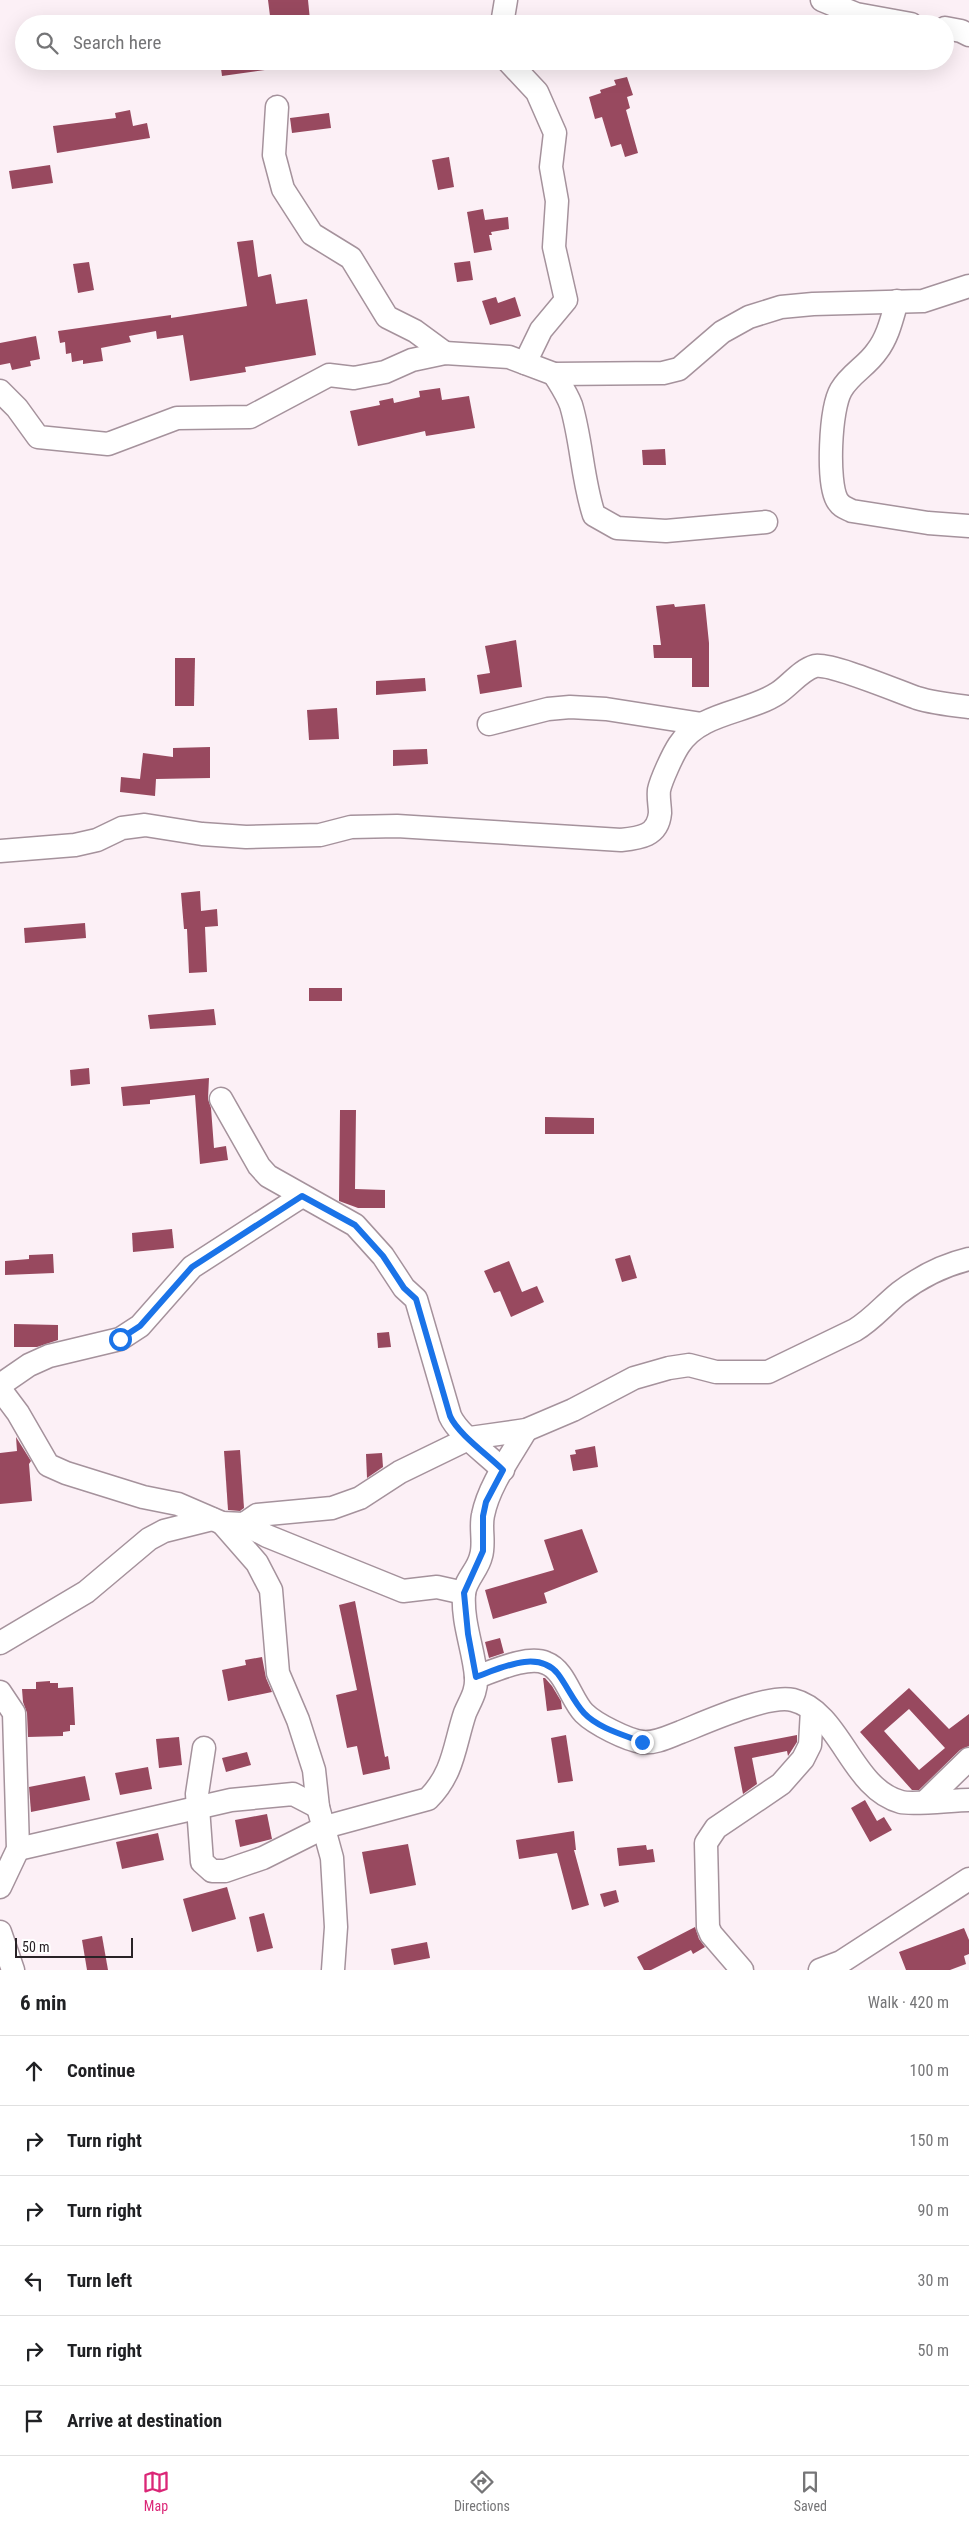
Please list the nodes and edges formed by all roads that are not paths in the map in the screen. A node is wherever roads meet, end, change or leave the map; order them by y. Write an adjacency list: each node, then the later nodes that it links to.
1 (506, 0): 3 (street)
2 (822, 0): 4 (street)
3 (504, 15)
4 (862, 15)
5 (954, 29): 6 (street)
6 (969, 35)
7 (517, 70): 12 (street)
8 (278, 107): 11 (street)
9 (969, 286): 10 (street)
10 (897, 301): 13 (street); 16 (street)
11 (445, 354): 12 (street); 14 (street)
12 (525, 363): 13 (street)
13 (554, 374): 15 (street)
14 (0, 391)
15 (766, 522)
16 (969, 526)
17 (969, 707): 19 (street)
18 (489, 724): 19 (street)
19 (702, 724): 20 (street)
20 (0, 850)
21 (221, 1099): 22 (street)
22 (302, 1196): 24 (street); 26 (street)
23 (969, 1259): 25 (street)
24 (0, 1387): 28 (street)
25 (526, 1430): 26 (street); 27 (street)
26 (470, 1438): 27 (street); 28 (street)
27 (503, 1470): 29 (street)
28 (226, 1522): 29 (street); 30 (street); 41 (street)
29 (464, 1593): 31 (street)
30 (0, 1643)
31 (476, 1677): 33 (street); 41 (street)
32 (0, 1692): 42 (street)
33 (812, 1710): 34 (street); 35 (street)
34 (840, 1743): 35 (street); 39 (street)
35 (810, 1745): 48 (street)
36 (204, 1748): 40 (street)
37 (969, 1759): 39 (street)
38 (969, 1800): 39 (street)
39 (926, 1801)
40 (198, 1808): 41 (street); 41 (street); 42 (street)
41 (322, 1817): 47 (street)
42 (18, 1849): 44 (street)
43 (969, 1879): 49 (street)
44 (0, 1887)
45 (0, 1933): 46 (street)
46 (13, 1970)
47 (333, 1970)
48 (742, 1970)
49 (820, 1970)

